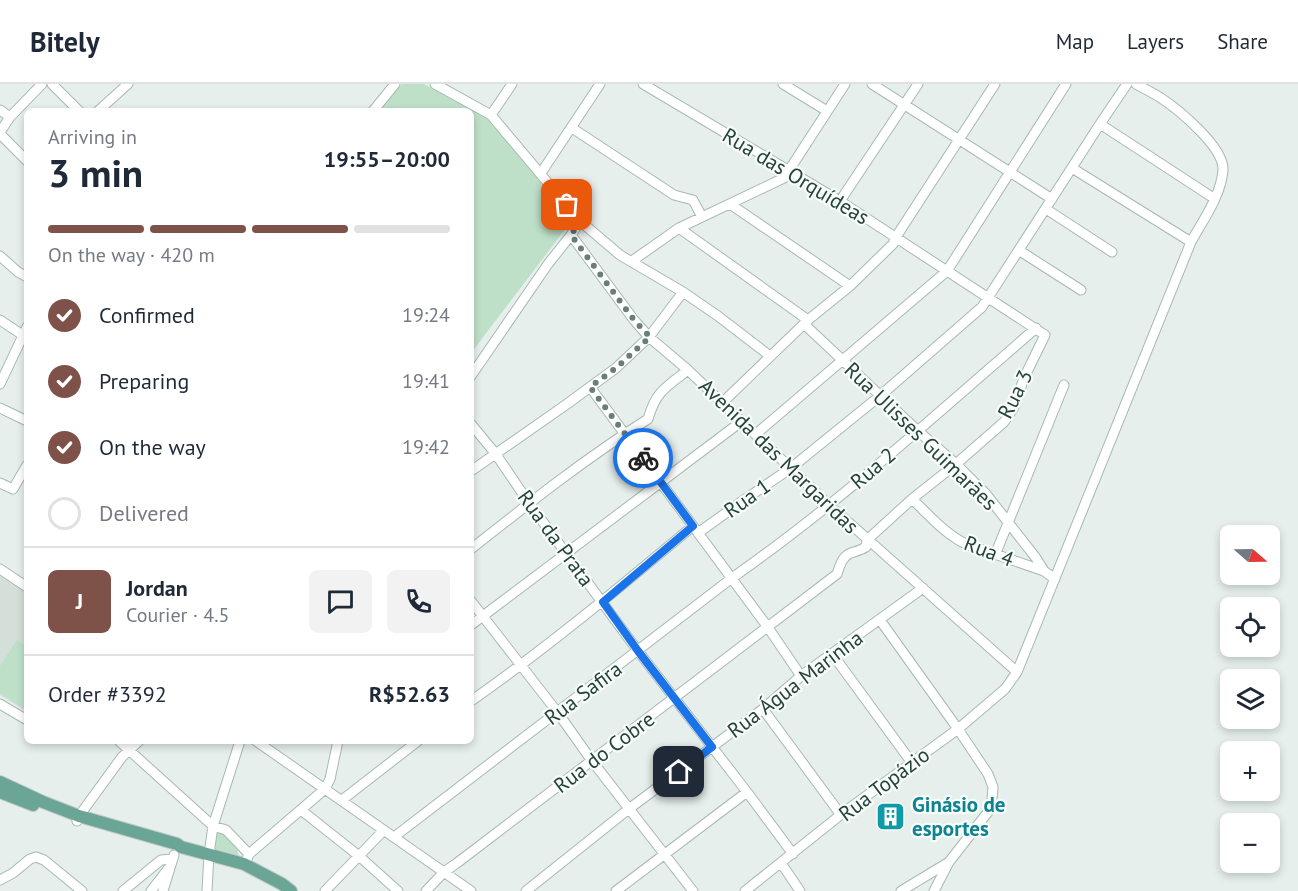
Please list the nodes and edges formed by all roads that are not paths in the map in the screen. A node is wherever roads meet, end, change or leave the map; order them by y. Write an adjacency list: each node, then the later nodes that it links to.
1 (42, 84): 24 (street)
2 (52, 84): 18 (street)
3 (128, 84): 19 (street)
4 (395, 84): 20 (street)
5 (435, 84): 23 (street)
6 (512, 84): 23 (street)
7 (600, 84): 26 (street)
8 (643, 84): 31 (street, Rua das Orquídeas)
9 (783, 84): 22 (street)
10 (845, 84): 22 (street)
11 (872, 84): 17 (street)
12 (918, 84): 17 (street)
13 (995, 84): 28 (street)
14 (1066, 84): 32 (street)
15 (1127, 84): 25 (street, Rua 1)
16 (1137, 84): 35 (street, Rua Topázio)
17 (904, 105): 28 (street); 36 (street)
18 (76, 108)
19 (102, 108)
20 (375, 108)
21 (0, 110): 24 (street)
22 (827, 111): 31 (street)
23 (491, 115): 33 (street)
24 (10, 117): 27 (street)
25 (1100, 124): 30 (street, Rua 1); 35 (street)
26 (572, 128): 33 (street); 39 (street)
27 (0, 133): 29 (street)
28 (959, 140): 32 (street); 43 (street)
29 (24, 158)
30 (1072, 168): 34 (street, Rua 1); 44 (street)
31 (789, 172): 36 (street, Rua das Orquídeas); 37 (street)
32 (1010, 173): 34 (street); 49 (street)
33 (541, 174): 40 (street)
34 (1052, 199): 38 (street, Rua 1)
35 (1215, 199): 44 (street, Rua Topázio)
36 (840, 201): 43 (street, Rua das Orquídeas)
37 (730, 204): 39 (street); 51 (street)
38 (1046, 209): 45 (street, Rua 1); 46 (street)
39 (702, 217): 41 (street)
40 (580, 221): 42 (street); 48 (street)
41 (679, 228): 48 (street); 56 (street, Rua Ulisses Guimarães)
42 (571, 235): 60 (street, Avenida das Margaridas); 65 (street)
43 (896, 237): 49 (street, Rua das Orquídeas); 51 (street)
44 (1191, 242): 97 (street, Rua Topázio)
45 (1020, 251): 52 (street); 54 (street, Rua 1)
46 (1112, 252)
47 (0, 256): 50 (street)
48 (632, 261): 53 (street)
49 (947, 271): 54 (street, Rua das Orquídeas); 63 (street)
50 (24, 275)
51 (850, 286): 56 (street)
52 (1081, 290)
53 (683, 292): 60 (street); 62 (street)
54 (989, 298): 57 (street, Rua das Orquídeas); 69 (street, Rua 1)
55 (0, 320): 58 (street)
56 (806, 322): 62 (street); 63 (street, Rua Ulisses Guimarães)
57 (1036, 328): 59 (street, Rua das Orquídeas); 75 (street, Rua 2)
58 (24, 333)
59 (1046, 335): 79 (street, Rua 3)
60 (650, 337): 64 (street, Avenida das Margaridas); 68 (street)
61 (24, 338): 66 (street)
62 (770, 356): 70 (street)
63 (843, 360): 69 (street, Rua Ulisses Guimarães); 77 (street)
64 (688, 370): 70 (street, Avenida das Margaridas); 76 (street)
65 (474, 372)
66 (0, 384)
67 (1064, 384): 88 (street)
68 (590, 387): 76 (street); 78 (street)
69 (881, 395): 75 (street, Rua Ulisses Guimarães); 80 (street, Rua 1)
70 (722, 403): 73 (street, Avenida das Margaridas)
71 (0, 408): 72 (street)
72 (24, 420)
73 (742, 421): 77 (street, Avenida das Margaridas); 83 (street)
74 (474, 428): 78 (street, Rua da Prata)
75 (918, 431): 79 (street, Rua Ulisses Guimarães); 87 (street, Rua 2)
76 (626, 434): 83 (street); 86 (street)
77 (756, 434): 80 (street, Avenida das Margaridas)
78 (495, 453): 81 (street); 86 (street, Rua da Prata)
79 (956, 464): 85 (street, Rua 3); 88 (street, Rua Ulisses Guimarães)
80 (791, 468): 87 (street, Avenida das Margaridas); 89 (street, Rua 1)
81 (474, 469)
82 (24, 474): 84 (street)
83 (660, 482): 89 (street); 92 (street)
84 (0, 483)
85 (912, 499): 90 (street, Rua 3); 93 (street, Rua 4)
86 (529, 503): 91 (street); 92 (street, Rua da Prata)
87 (829, 505): 90 (street, Avenida das Margaridas); 96 (street, Rua Safira)
88 (1008, 523): 93 (street); 95 (street, Rua Ulisses Guimarães)
89 (695, 530): 96 (street); 100 (street, Rua 1)
90 (867, 540): 99 (street, Avenida das Margaridas); 105 (street, Rua do Cobre)
91 (474, 547)
92 (566, 553): 100 (street, Rua da Prata); 102 (street)
93 (995, 555): 95 (street, Rua 4)
94 (0, 569): 98 (street)
95 (1044, 571): 97 (street, Rua Ulisses Guimarães)
96 (732, 579): 105 (street); 106 (street, Rua Safira)
97 (1055, 579): 109 (street, Rua Topázio)
98 (24, 585)
99 (923, 588): 103 (street, Rua Água Marinha); 109 (street, Avenida das Margaridas)
100 (603, 602): 106 (street, Rua da Prata); 108 (street, Rua 1)
101 (474, 605): 102 (street)
102 (483, 616): 104 (street); 108 (street)
103 (880, 620): 107 (street, Rua Água Marinha); 117 (street)
104 (474, 623)
105 (767, 626): 110 (street); 111 (street, Rua do Cobre)
106 (638, 651): 111 (street, Rua da Prata); 115 (street, Rua Safira)
107 (833, 655): 110 (street, Rua Água Marinha); 127 (street)
108 (522, 666): 112 (street, Rua 1); 115 (street)
109 (1017, 672): 117 (street, Rua Topázio)
110 (801, 676): 114 (street, Rua Água Marinha)
111 (674, 698): 124 (street, Rua da Prata); 126 (street, Rua do Cobre)
112 (474, 699)
113 (0, 704): 116 (street)
114 (763, 709): 124 (street, Rua Água Marinha); 135 (street)
115 (558, 713): 126 (street); 139 (street, Rua Safira)
116 (24, 718)
117 (958, 729): 127 (street, Rua Topázio); 146 (street)
118 (123, 744): 125 (street)
119 (136, 744): 125 (street)
120 (239, 744): 137 (street)
121 (260, 744): 129 (street)
122 (337, 744): 129 (street)
123 (414, 744): 132 (street)
124 (712, 747): 131 (street, Rua da Prata); 133 (street, Rua Água Marinha)
125 (130, 750): 136 (street); 137 (street)
126 (592, 761): 133 (street); 148 (street, Rua do Cobre)
127 (912, 763): 135 (street, Rua Topázio)
128 (0, 782): 136 (main road)
129 (325, 789): 132 (street); 134 (street)
130 (0, 792): 136 (main road)
131 (747, 792): 141 (street); 143 (street, Rua da Prata)
132 (342, 800): 138 (street)
133 (630, 808): 141 (street); 160 (street, Rua Água Marinha)
134 (301, 810): 144 (street); 145 (street)
135 (841, 815): 143 (street, Rua Topázio)
136 (78, 818): 140 (main road)
137 (213, 826): 142 (street); 145 (street)
138 (384, 830): 139 (street); 144 (street)
139 (394, 837): 148 (street)
140 (176, 853): 142 (main road); 151 (street); 152 (street); 153 (street)
141 (665, 853): 161 (street); 162 (street)
142 (209, 854): 145 (main road); 154 (street)
143 (793, 854): 147 (street, Rua Topázio)
144 (359, 856): 156 (street); 157 (street)
145 (247, 859): 155 (main road)
146 (949, 862): 165 (street); 166 (street)
147 (781, 863): 163 (street, Rua Topázio); 164 (street)
148 (444, 872): 158 (street, Rua do Cobre); 159 (street)
149 (0, 880): 150 (street)
150 (82, 891)
151 (123, 891)
152 (151, 891)
153 (163, 891)
154 (207, 891)
155 (291, 891)
156 (325, 891)
157 (398, 891)
158 (426, 891)
159 (471, 891)
160 (526, 891)
161 (616, 891)
162 (693, 891)
163 (745, 891)
164 (800, 891)
165 (901, 891)
166 (934, 891)

